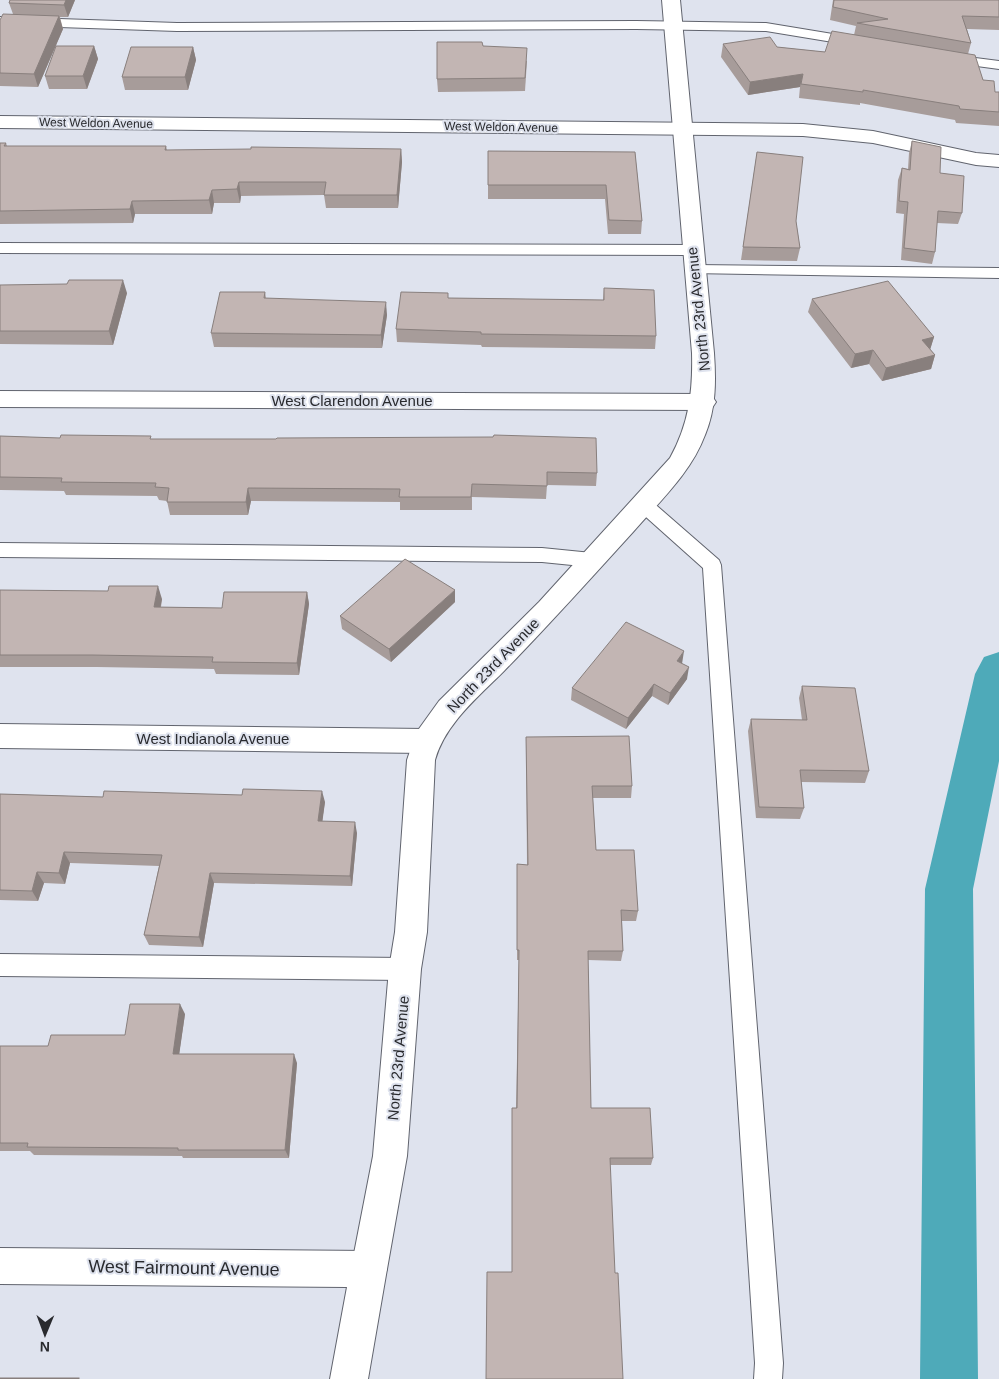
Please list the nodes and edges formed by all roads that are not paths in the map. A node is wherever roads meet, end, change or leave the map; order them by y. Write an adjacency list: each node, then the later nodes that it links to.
1 (673, 13): 2 (lane); 3 (lane); 7 (street, North 23rd Avenue)
2 (0, 20)
3 (872, 44)
4 (937, 56): 5 (lane)
5 (999, 65)
6 (0, 122): 7 (street, West Weldon Avenue)
7 (681, 129): 8 (street, West Weldon Avenue); 10 (street, North 23rd Avenue)
8 (999, 161)
9 (0, 248): 10 (lane)
10 (694, 260): 11 (lane); 13 (street, North 23rd Avenue)
11 (999, 273)
12 (0, 399): 13 (street, West Clarendon Avenue)
13 (704, 402): 14 (street, North 23rd Avenue)
14 (643, 504): 16 (street, North 23rd Avenue); 24 (lane)
15 (0, 550): 16 (lane)
16 (592, 560): 18 (street, North 23rd Avenue)
17 (0, 736): 18 (street, West Indianola Avenue)
18 (426, 741): 20 (street, North 23rd Avenue)
19 (0, 965): 20 (lane)
20 (405, 969): 22 (street, North 23rd Avenue)
21 (0, 1266): 22 (street, West Fairmount Avenue)
22 (369, 1269): 23 (street, North 23rd Avenue)
23 (349, 1379)
24 (768, 1379)

